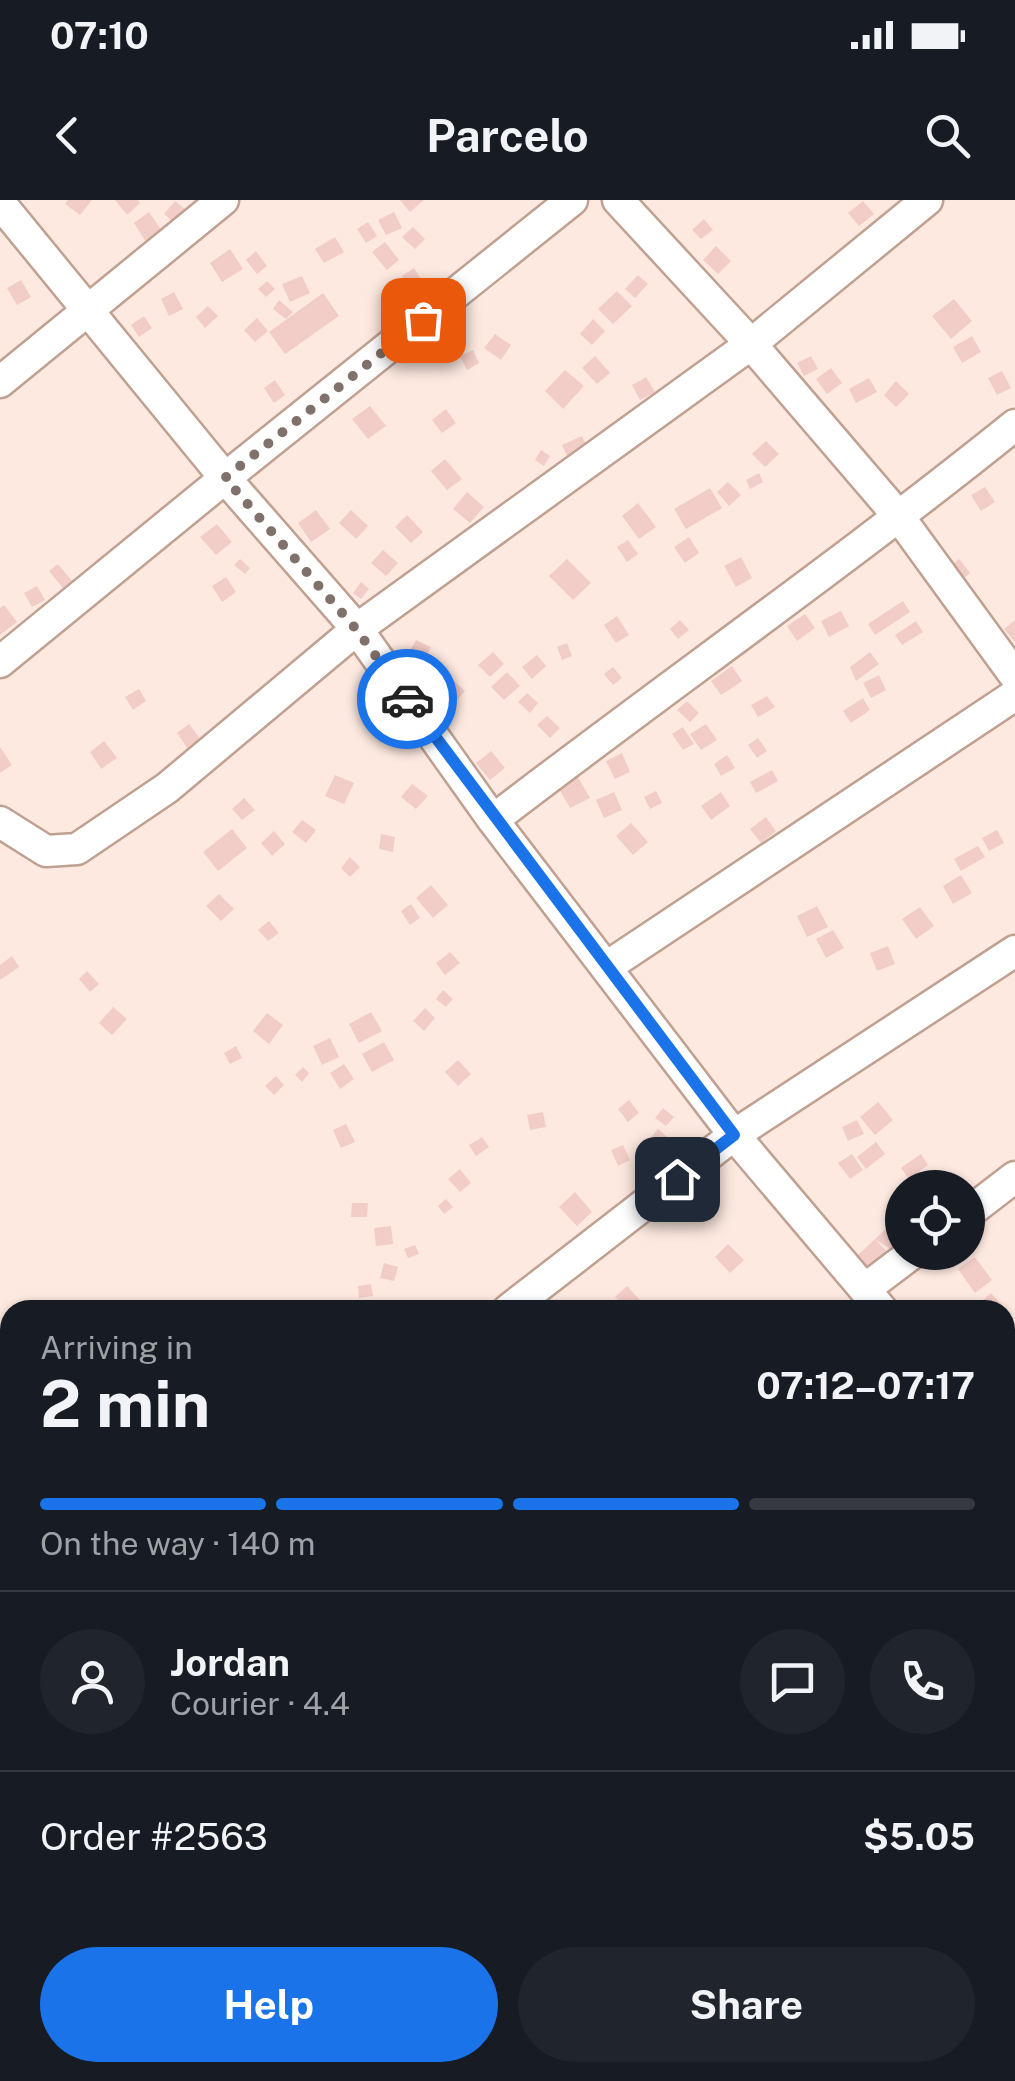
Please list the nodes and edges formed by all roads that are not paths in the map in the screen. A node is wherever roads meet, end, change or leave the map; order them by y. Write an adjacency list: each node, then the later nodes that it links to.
1 (223, 200): 6 (street)
2 (572, 200): 10 (street)
3 (618, 200): 7 (street)
4 (926, 200): 7 (street)
5 (0, 203): 6 (street)
6 (88, 309): 8 (street); 10 (street)
7 (752, 344): 11 (street); 12 (street)
8 (0, 382)
9 (1015, 425): 11 (street)
10 (225, 478): 12 (street); 13 (street)
11 (900, 518): 14 (street); 16 (street)
12 (356, 629): 16 (street); 17 (street)
13 (0, 662)
14 (1015, 676)
15 (1015, 696): 19 (street)
16 (494, 820): 19 (street)
17 (0, 822)
18 (1015, 951): 20 (street)
19 (608, 966): 20 (street)
20 (734, 1135): 24 (street); 25 (street)
21 (1015, 1178): 22 (street)
22 (985, 1200)
23 (899, 1270): 25 (street)
24 (521, 1300)
25 (873, 1300)

